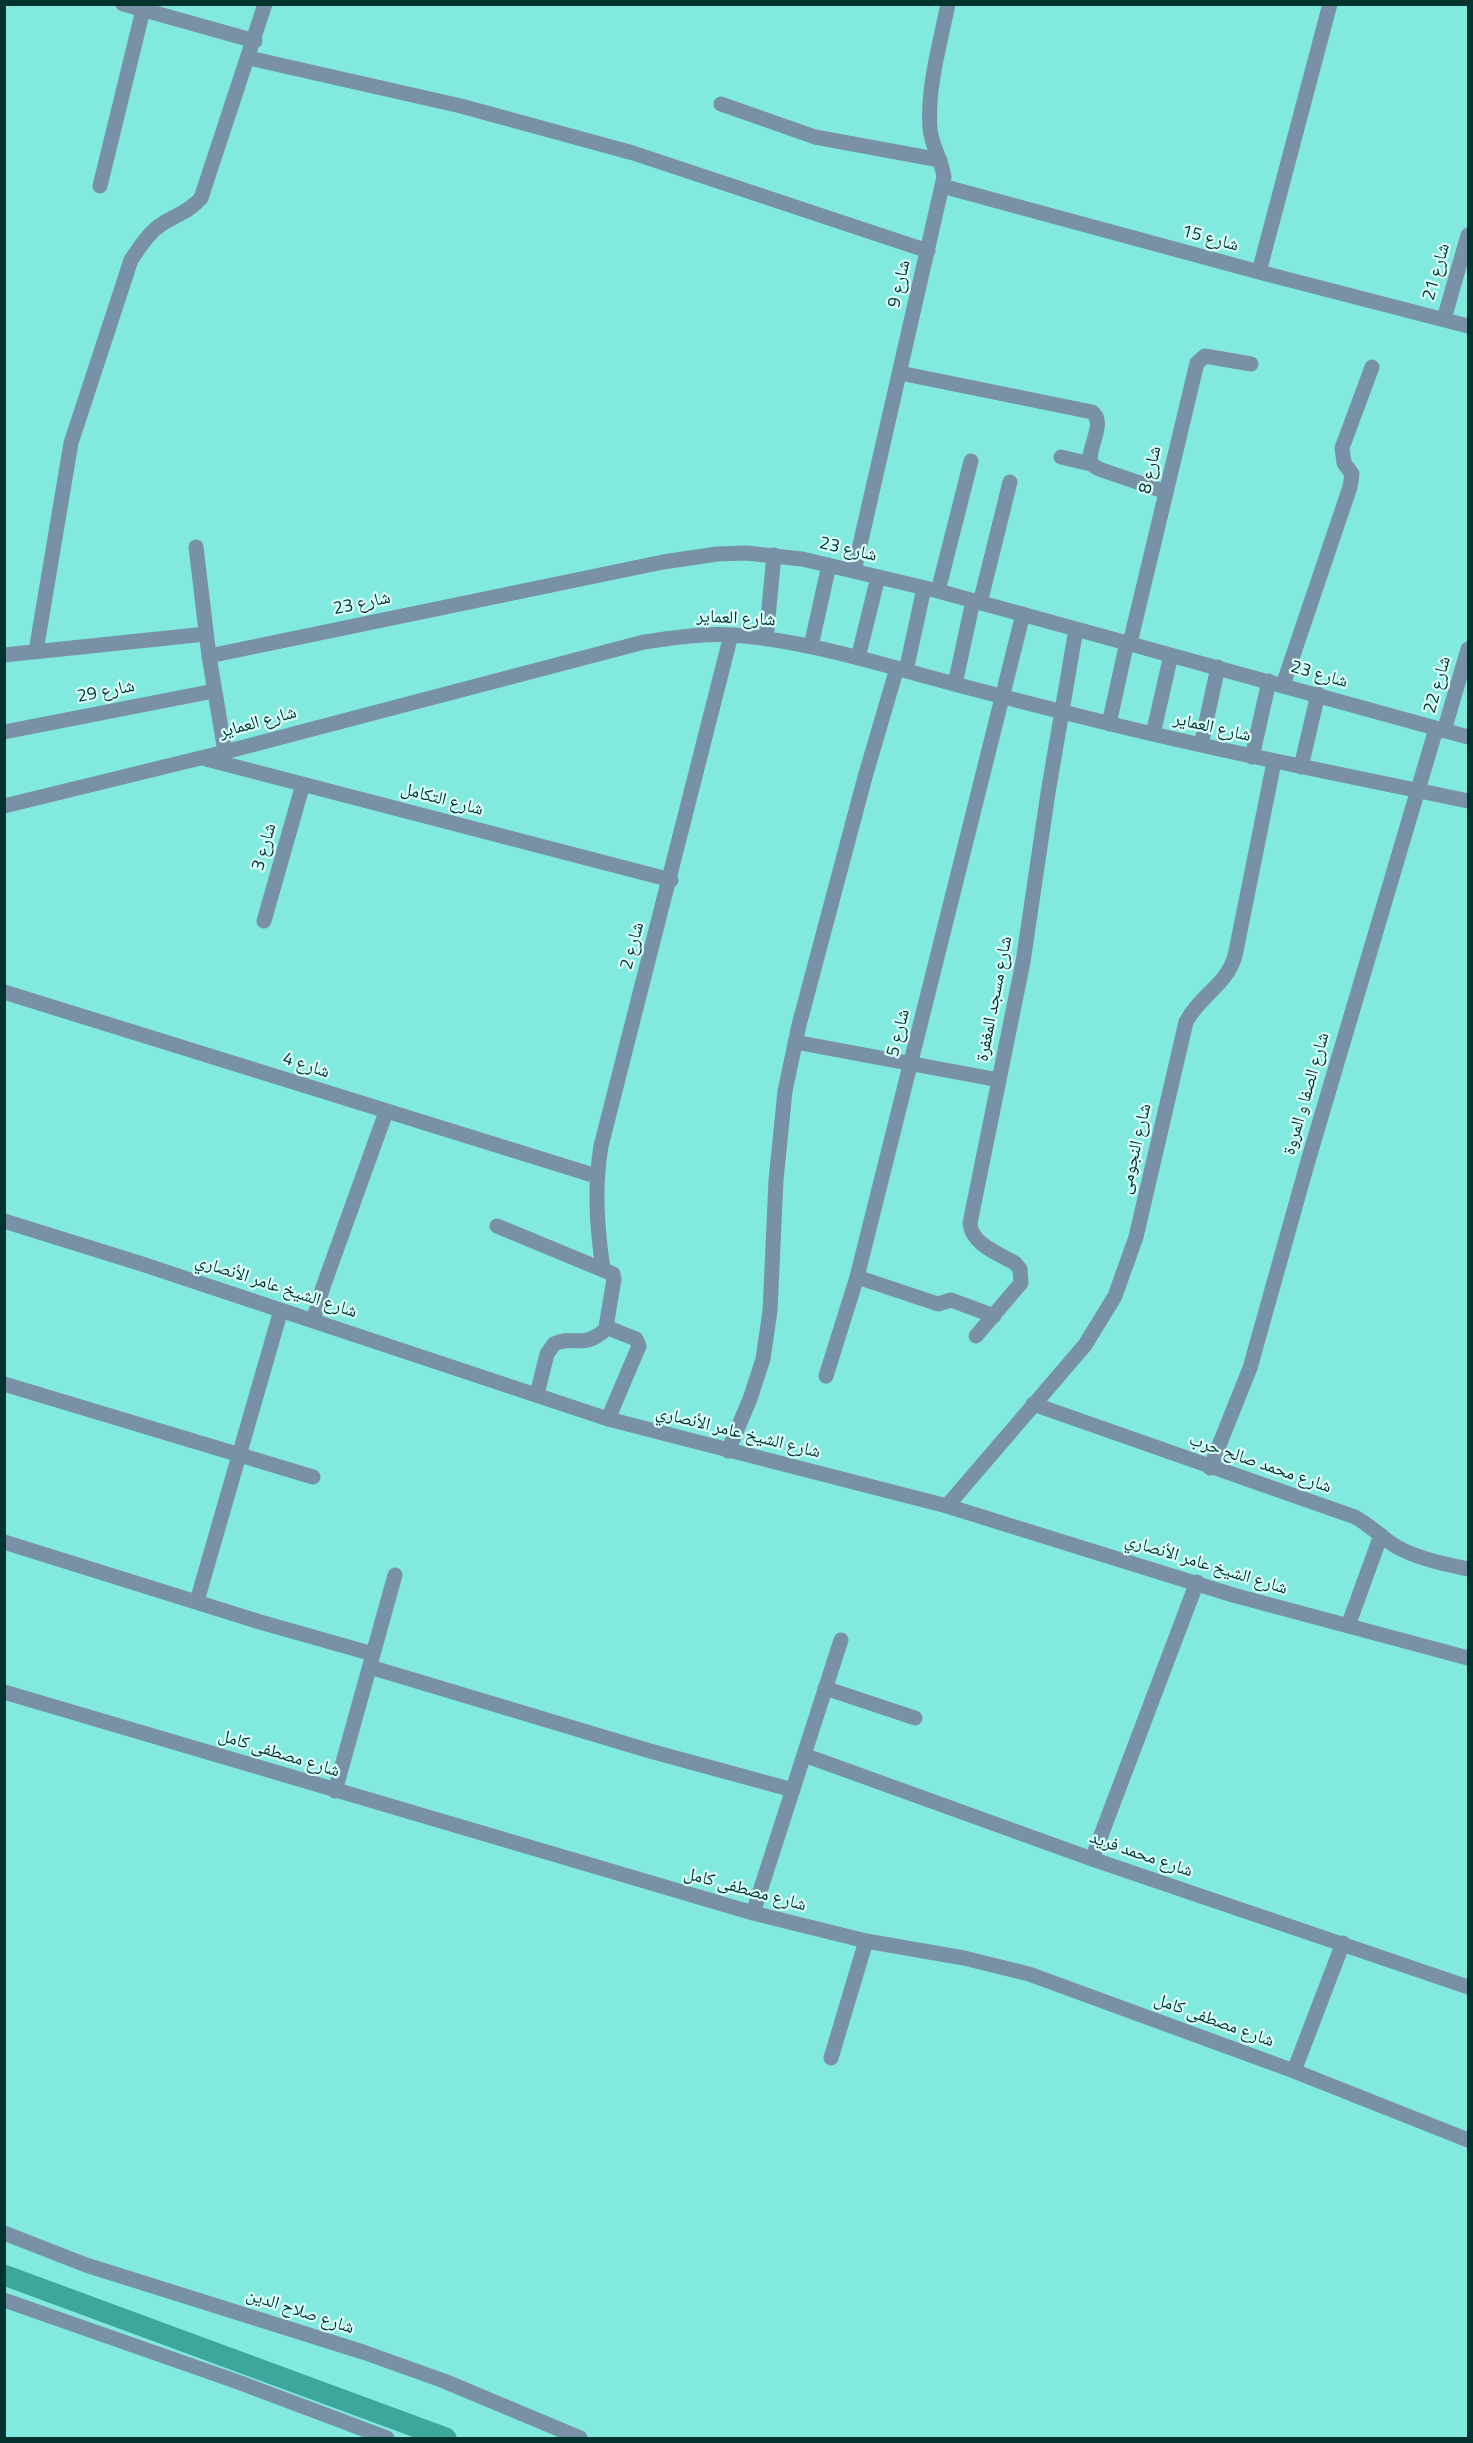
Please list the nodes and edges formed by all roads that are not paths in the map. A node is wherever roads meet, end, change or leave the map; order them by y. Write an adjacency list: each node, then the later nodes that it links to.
1 (123, 4): 5 (street)
2 (265, 4): 6 (street)
3 (948, 4): 9 (street, شارع 9)
4 (1330, 4): 14 (street)
5 (143, 10): 6 (street); 10 (street)
6 (255, 41): 7 (street)
7 (249, 58): 13 (street); 40 (street)
8 (721, 104): 9 (street)
9 (940, 160): 11 (street, شارع 9)
10 (100, 186)
11 (942, 186): 13 (street, شارع 9); 14 (street, شارع 15)
12 (1468, 236): 15 (street, شارع 21)
13 (928, 251): 19 (street, شارع 9)
14 (1259, 272): 15 (street, شارع 15)
15 (1444, 319): 16 (street, شارع 15)
16 (1468, 326)
17 (1251, 364): 24 (street, شارع 8)
18 (1372, 367): 47 (street)
19 (900, 373): 22 (street); 28 (street, شارع 9)
20 (1061, 457): 22 (street)
21 (970, 461): 30 (street)
22 (1091, 464): 24 (street)
23 (1010, 482): 31 (street)
24 (1166, 492): 37 (street, شارع 8)
25 (196, 547): 34 (street)
26 (774, 555): 27 (street, شارع 23); 36 (street); 43 (street, شارع 23)
27 (829, 565): 28 (street, شارع 23); 38 (street)
28 (854, 571): 29 (street, شارع 23)
29 (878, 577): 30 (street, شارع 23); 44 (street)
30 (931, 590): 31 (street, شارع 23); 46 (street)
31 (977, 602): 32 (street, شارع 23); 48 (street)
32 (1023, 614): 33 (street, شارع 23); 51 (street, شارع 5)
33 (1076, 629): 37 (street, شارع 23); 52 (street, شارع مسجد المغفرة)
34 (206, 634): 40 (street); 43 (street)
35 (731, 635): 36 (street, شارع العماير); 59 (street, شارع العماير); 68 (street, شارع 2)
36 (766, 639): 38 (street, شارع العماير)
37 (1128, 643): 42 (street, شارع 23); 53 (street, شارع 8)
38 (811, 646): 44 (street, شارع العماير)
39 (1468, 649): 54 (street, شارع 22)
40 (36, 651): 41 (street)
41 (4, 655)
42 (1171, 655): 45 (street, شارع 23); 56 (street)
43 (209, 656): 49 (street)
44 (858, 658): 46 (street, شارع العماير)
45 (1218, 668): 47 (street, شارع 23); 58 (street)
46 (901, 669): 48 (street, شارع العماير); 71 (street)
47 (1276, 683): 50 (street, شارع 23); 60 (street)
48 (955, 684): 51 (street, شارع العماير)
49 (214, 691): 55 (street, شارع 29); 59 (street)
50 (1318, 694): 54 (street, شارع 23); 63 (street)
51 (1003, 698): 52 (street, شارع العماير); 72 (street, شارع 5)
52 (1061, 712): 53 (street, شارع العماير); 73 (street, شارع مسجد المغفرة)
53 (1109, 724): 56 (street, شارع العماير)
54 (1440, 730): 57 (street, شارع 23); 65 (street, شارع الصفا و المروة)
55 (4, 732)
56 (1153, 734): 58 (street, شارع العماير)
57 (1468, 737)
58 (1201, 745): 60 (street, شارع العماير)
59 (225, 752): 61 (street, شارع العماير)
60 (1252, 757): 62 (street, شارع العماير)
61 (203, 758): 64 (street, شارع التكامل); 67 (street, شارع العماير)
62 (1274, 762): 63 (street, شارع العماير); 88 (street, شارع النجومى)
63 (1301, 767): 65 (street, شارع العماير)
64 (303, 784): 68 (street, شارع التكامل); 69 (street, شارع 3)
65 (1417, 790): 66 (street, شارع العماير); 92 (street, شارع الصفا و المروة)
66 (1468, 801)
67 (4, 806)
68 (671, 880): 75 (street, شارع 2)
69 (264, 921)
70 (4, 992): 74 (street, شارع 4)
71 (795, 1042): 72 (street); 90 (street)
72 (912, 1063): 73 (street); 79 (street, شارع 5)
73 (999, 1080): 81 (street, شارع مسجد المغفرة)
74 (386, 1112): 75 (street, شارع 4); 82 (street)
75 (596, 1176): 78 (street, شارع 2)
76 (4, 1221): 80 (street, شارع الشيخ عامر الأنصاري)
77 (496, 1226): 78 (street)
78 (603, 1269): 83 (street, شارع 2)
79 (857, 1277): 81 (street); 85 (street, شارع 5)
80 (281, 1310): 82 (street, شارع الشيخ عامر الأنصاري); 91 (street)
81 (994, 1316): 84 (street, شارع مسجد المغفرة)
82 (313, 1321): 87 (street, شارع الشيخ عامر الأنصاري)
83 (607, 1328): 87 (street); 89 (street)
84 (976, 1336)
85 (826, 1376)
86 (4, 1384): 91 (street)
87 (537, 1394): 89 (street, شارع الشيخ عامر الأنصاري)
88 (1033, 1404): 92 (street, شارع محمد صالح حرب); 94 (street, شارع النجومى)
89 (608, 1419): 90 (street, شارع الشيخ عامر الأنصاري)
90 (728, 1450): 94 (street, شارع الشيخ عامر الأنصاري)
91 (239, 1454): 93 (street); 100 (street)
92 (1210, 1468): 95 (street, شارع محمد صالح حرب)
93 (313, 1477)
94 (947, 1506): 99 (street, شارع الشيخ عامر الأنصاري)
95 (1381, 1535): 97 (street, شارع محمد صالح حرب); 101 (street)
96 (4, 1542): 100 (street)
97 (1468, 1569)
98 (394, 1575): 104 (street)
99 (1197, 1582): 101 (street, شارع الشيخ عامر الأنصاري); 111 (street)
100 (197, 1601): 104 (street)
101 (1348, 1626): 103 (street, شارع الشيخ عامر الأنصاري)
102 (841, 1640): 105 (street)
103 (1468, 1658)
104 (371, 1661): 109 (street); 110 (street)
105 (825, 1688): 107 (street); 108 (street)
106 (4, 1692): 109 (street, شارع مصطفى كامل)
107 (915, 1718)
108 (804, 1755): 110 (street); 111 (street, شارع محمد فريد)
109 (335, 1791): 112 (street, شارع مصطفى كامل)
110 (793, 1791): 112 (street)
111 (1092, 1859): 114 (street, شارع محمد فريد)
112 (753, 1913): 113 (street, شارع مصطفى كامل)
113 (866, 1941): 116 (street); 117 (street, شارع مصطفى كامل)
114 (1342, 1943): 115 (street, شارع محمد فريد); 117 (street)
115 (1468, 1987)
116 (831, 2058)
117 (1294, 2071): 118 (street, شارع مصطفى كامل)
118 (1468, 2140)
119 (4, 2234): 122 (street, شارع صلاح الدين)
120 (4, 2300): 121 (street)
121 (387, 2439)
122 (580, 2439)

